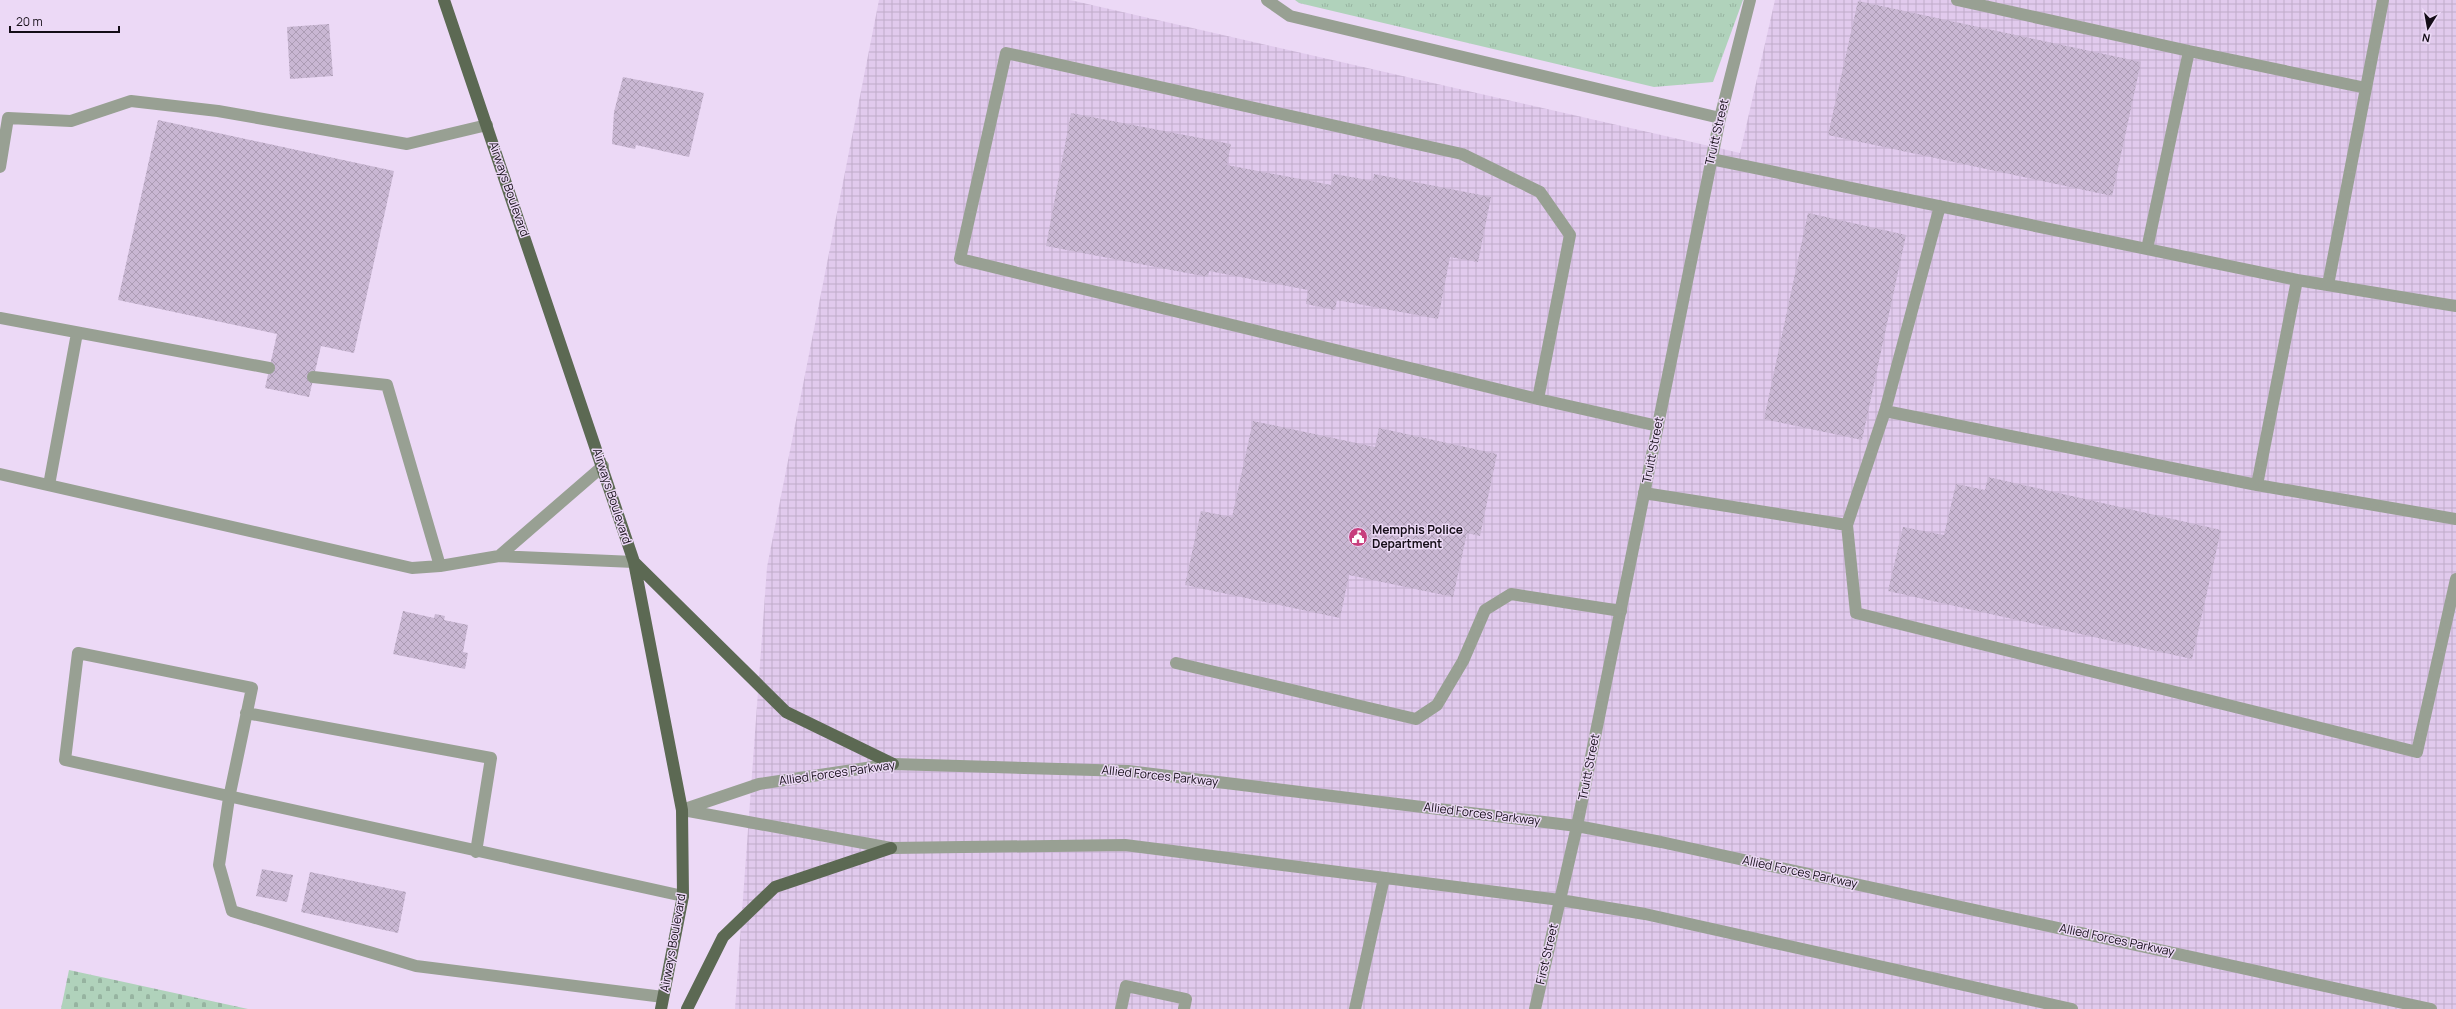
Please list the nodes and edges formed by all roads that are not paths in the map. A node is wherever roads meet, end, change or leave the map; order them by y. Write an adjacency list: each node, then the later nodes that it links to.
1 (444, 0): 9 (main road, Airways Boulevard)
2 (1267, 0): 8 (street)
3 (1750, 0): 8 (street, Truitt Street)
4 (1957, 0): 6 (street)
5 (2383, 0): 7 (street)
6 (2189, 51): 7 (street); 13 (street)
7 (2366, 88): 15 (street)
8 (1720, 118): 10 (street, Truitt Street)
9 (487, 125): 11 (street); 24 (main road, Airways Boulevard)
10 (1711, 159): 12 (street); 23 (street, Truitt Street)
11 (0, 167)
12 (1940, 206): 13 (street); 22 (street)
13 (2147, 249): 14 (street)
14 (2297, 280): 15 (street); 27 (street)
15 (2328, 285): 16 (street)
16 (2456, 306)
17 (0, 318): 18 (street)
18 (77, 333): 19 (street); 26 (street)
19 (269, 368)
20 (313, 377): 33 (street)
21 (1538, 399): 21 (street); 23 (street)
22 (1885, 411): 27 (street); 30 (street)
23 (1658, 426): 28 (street, Truitt Street)
24 (603, 466): 31 (street); 32 (main road, Airways Boulevard)
25 (0, 474): 26 (street)
26 (49, 485): 33 (street)
27 (2257, 485): 29 (street)
28 (1644, 493): 30 (street); 35 (street, Truitt Street)
29 (2456, 519)
30 (1847, 525): 34 (street)
31 (499, 556): 32 (street); 33 (street)
32 (634, 562): 38 (main road); 40 (main road, Airways Boulevard)
33 (440, 566)
34 (2456, 579)
35 (1621, 610): 36 (street); 41 (street, Truitt Street)
36 (1176, 663)
37 (246, 713): 39 (street); 39 (street); 43 (street)
38 (893, 764): 40 (street, Allied Forces Parkway); 41 (street, Allied Forces Parkway)
39 (229, 798): 43 (street); 47 (street)
40 (682, 810): 42 (street); 45 (main road, Airways Boulevard)
41 (1578, 826): 46 (street, Truitt Street); 55 (street, Allied Forces Parkway)
42 (891, 848): 44 (street); 49 (main road)
43 (476, 852): 45 (street)
44 (1384, 878): 46 (street); 52 (street)
45 (683, 896): 47 (main road, Airways Boulevard)
46 (1560, 900): 53 (street, First Street); 54 (street)
47 (664, 997): 48 (main road, Airways Boulevard)
48 (661, 1009)
49 (687, 1009)
50 (1121, 1009): 51 (street)
51 (1184, 1009)
52 (1355, 1009)
53 (1535, 1009)
54 (2072, 1009)
55 (2431, 1009)

